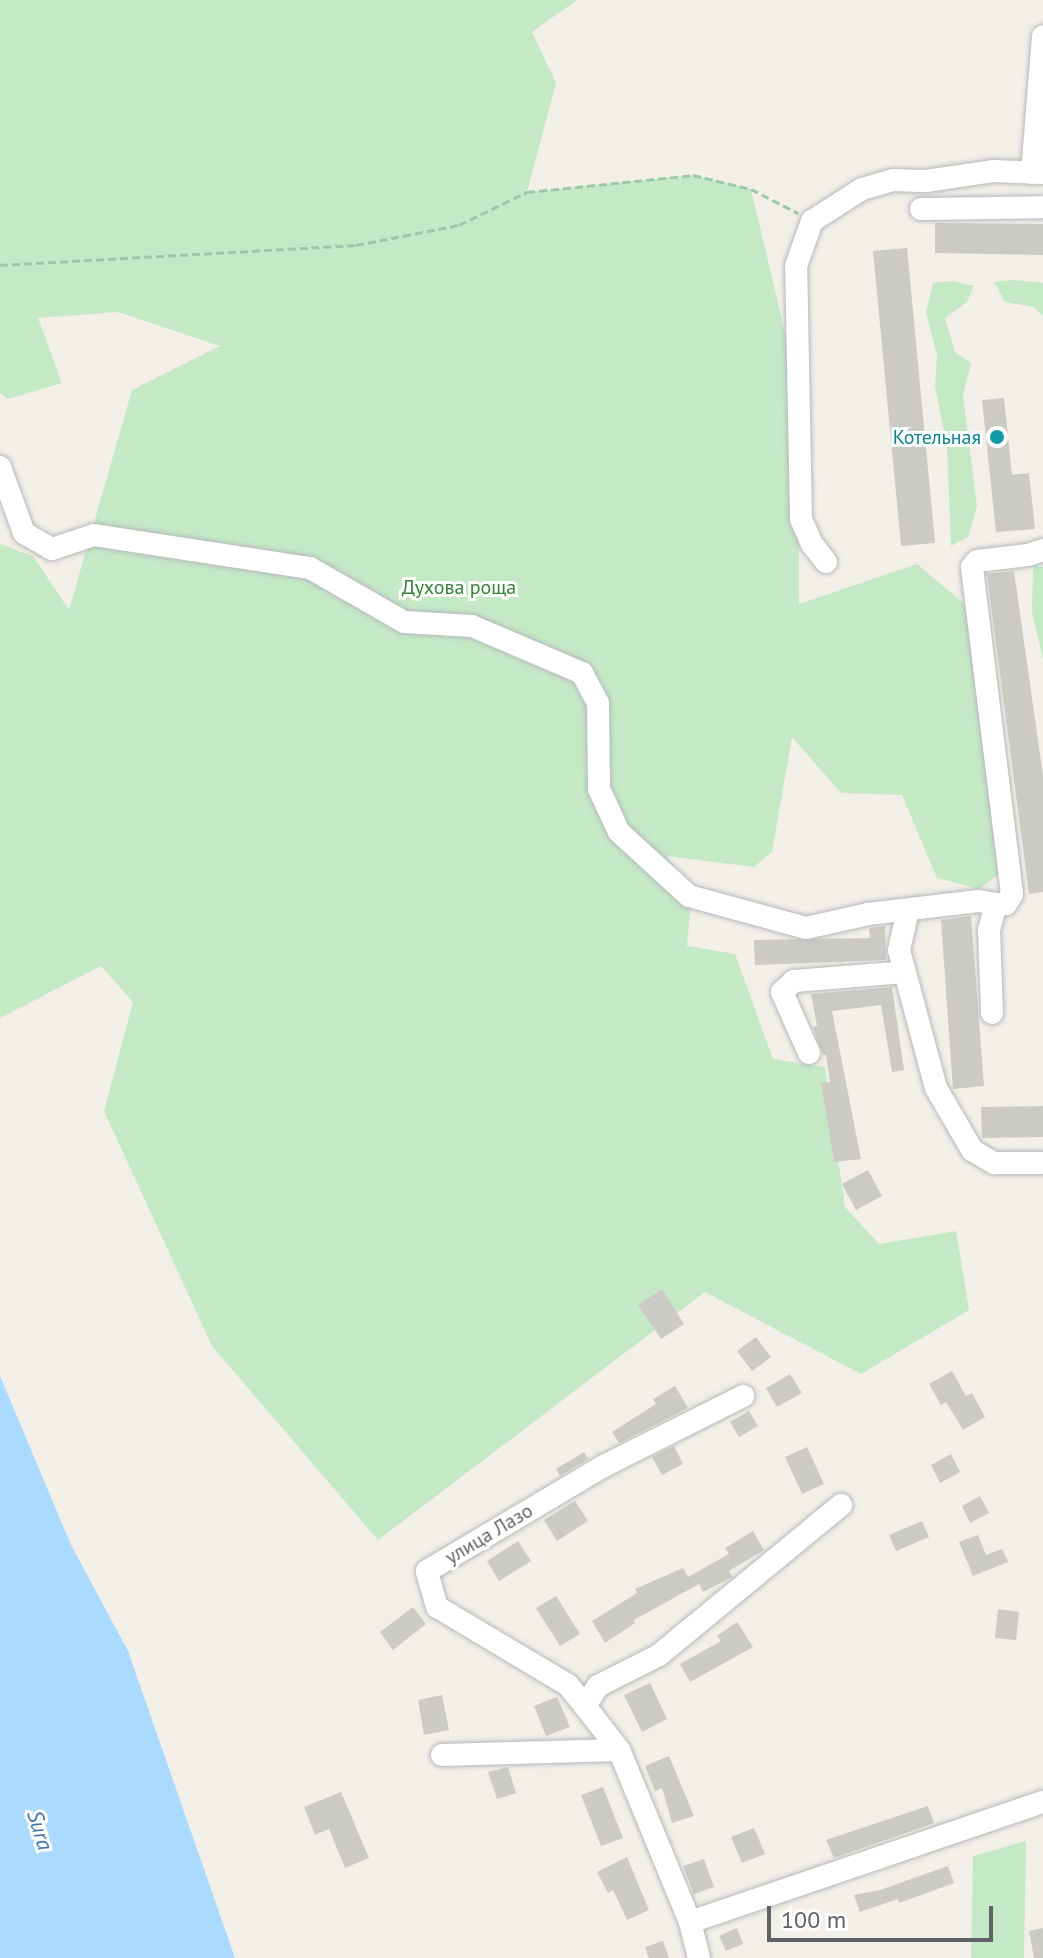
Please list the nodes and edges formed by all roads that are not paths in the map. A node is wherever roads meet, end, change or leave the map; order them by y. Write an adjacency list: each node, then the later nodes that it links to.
1 (1043, 36): 3 (street)
2 (994, 171): 3 (street); 4 (street); 9 (street)
3 (1038, 173)
4 (970, 207): 5 (street); 6 (street)
5 (1043, 207)
6 (921, 209)
7 (0, 467): 11 (street)
8 (1043, 550): 10 (street)
9 (826, 562)
10 (996, 904): 11 (street); 13 (street)
11 (908, 910): 12 (street)
12 (905, 972): 14 (street); 15 (street)
13 (992, 1013)
14 (809, 1053)
15 (1043, 1163)
16 (743, 1396): 18 (street, улица Лазо)
17 (841, 1505): 18 (street)
18 (585, 1706): 19 (street, улица Лазо)
19 (619, 1750): 20 (street); 22 (street, улица Лазо)
20 (442, 1755)
21 (1043, 1802): 22 (street)
22 (690, 1922): 23 (street, улица Лазо)
23 (699, 1958)

